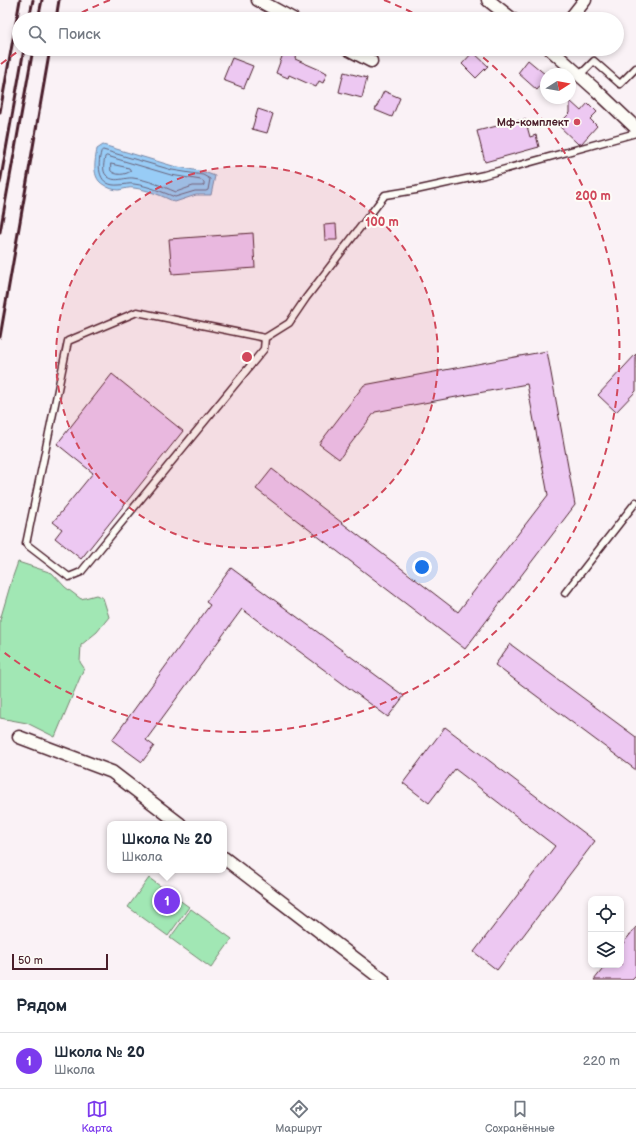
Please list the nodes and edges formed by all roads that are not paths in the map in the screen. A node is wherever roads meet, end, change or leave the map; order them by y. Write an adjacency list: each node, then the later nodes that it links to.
1 (258, 0): 4 (street)
2 (488, 0): 5 (street)
3 (585, 0): 6 (street)
4 (280, 12)
5 (503, 12)
6 (576, 12)
7 (361, 56): 9 (street)
8 (558, 56): 11 (street)
9 (371, 61)
10 (636, 68): 11 (lane)
11 (580, 75): 12 (street)
12 (636, 128)
13 (636, 133): 14 (lane)
14 (266, 338): 14 (lane)
15 (636, 502): 16 (lane)
16 (565, 593)
17 (19, 737): 18 (street)
18 (176, 821)
19 (227, 860): 20 (street)
20 (384, 980)

